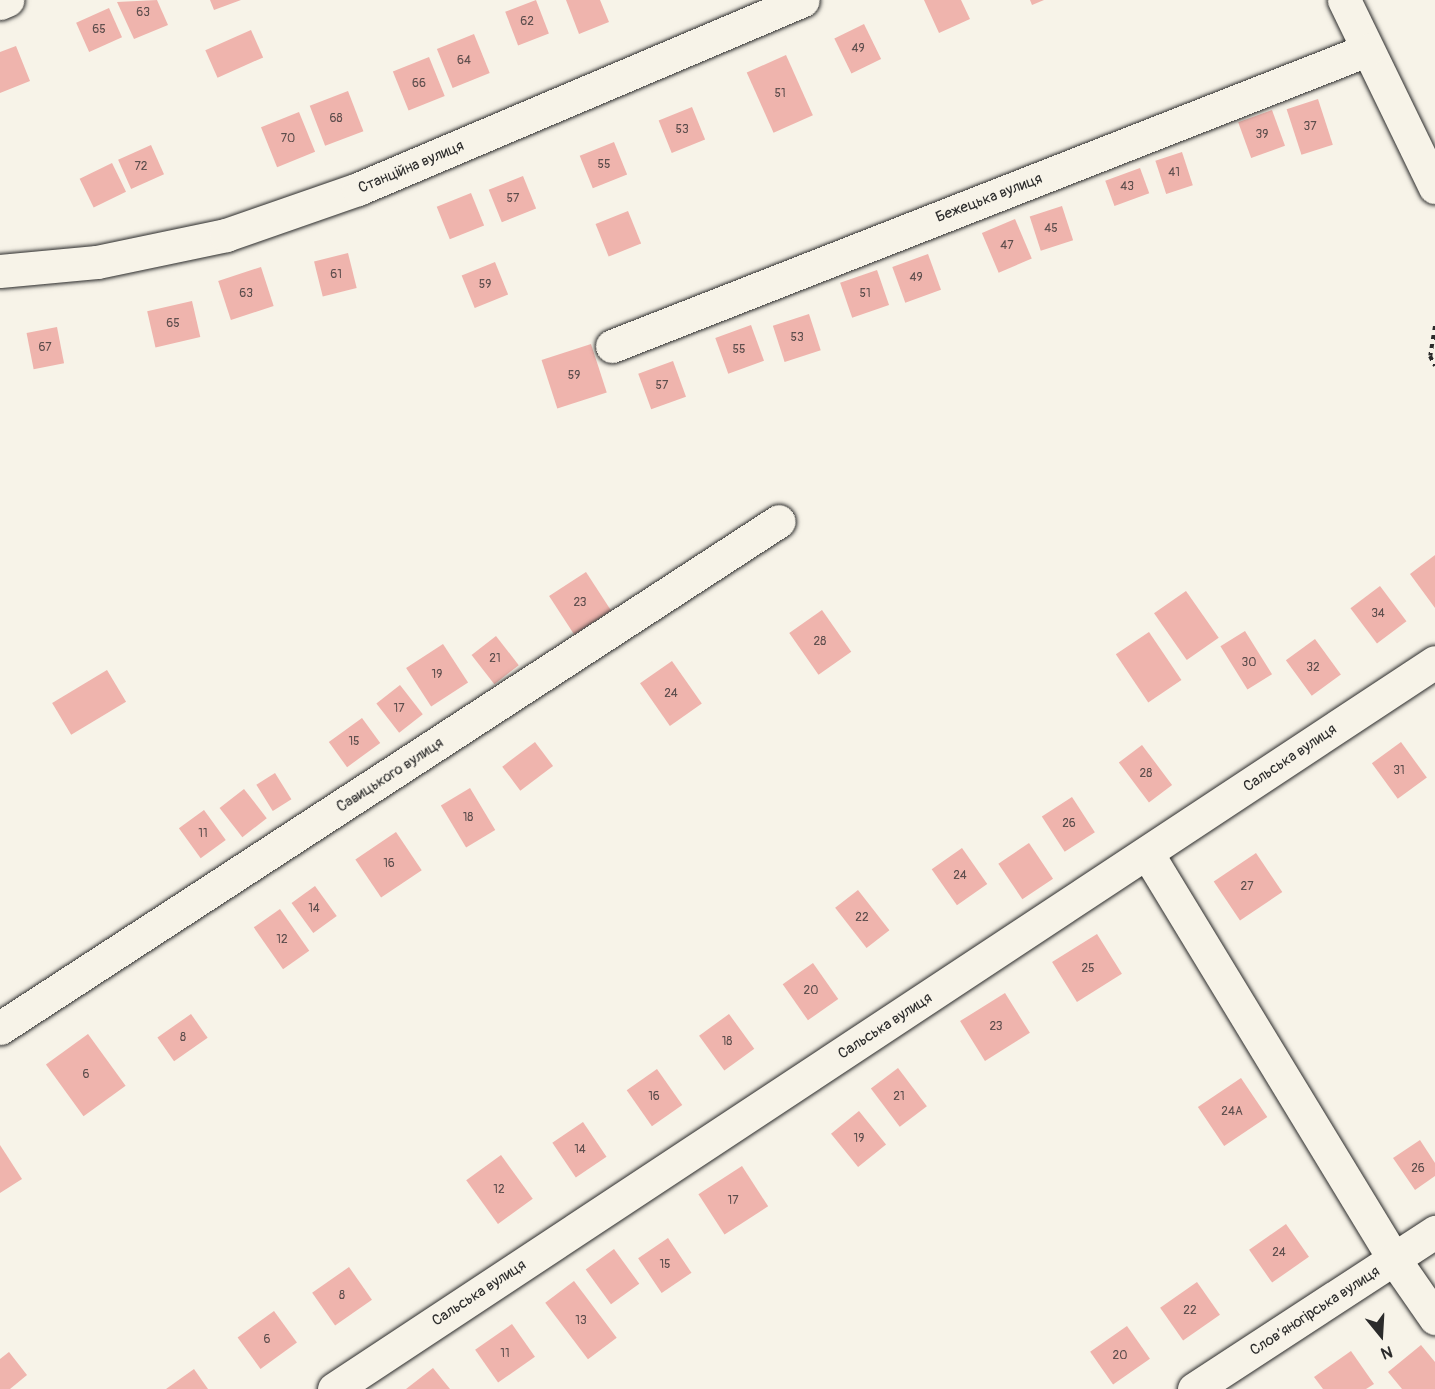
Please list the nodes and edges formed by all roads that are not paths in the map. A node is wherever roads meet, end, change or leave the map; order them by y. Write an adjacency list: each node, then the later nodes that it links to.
1 (7, 0): 4 (street)
2 (803, 0): 7 (street, Станційна вулиця)
3 (1344, 0): 5 (street)
4 (0, 3)
5 (1367, 50): 6 (street); 8 (street, Бежецька вулиця)
6 (1435, 187)
7 (0, 271)
8 (612, 346)
9 (779, 521): 12 (street, Савицького вулиця)
10 (1435, 662): 11 (street, Сальська вулиця)
11 (1148, 853): 14 (street); 16 (street, Сальська вулиця)
12 (0, 1028)
13 (1435, 1232): 14 (street, Слов’яногірська вулиця)
14 (1394, 1259): 15 (street); 17 (street, Слов’яногірська вулиця)
15 (1435, 1318)
16 (334, 1389)
17 (1194, 1389)

